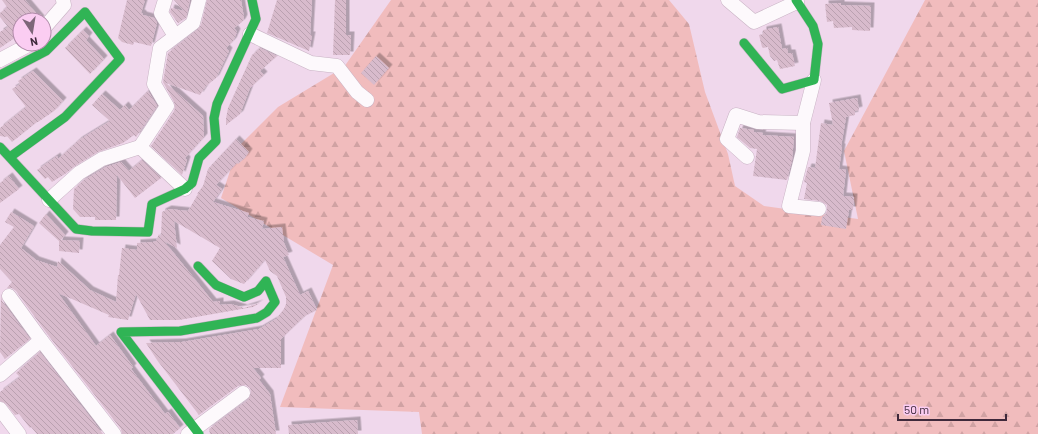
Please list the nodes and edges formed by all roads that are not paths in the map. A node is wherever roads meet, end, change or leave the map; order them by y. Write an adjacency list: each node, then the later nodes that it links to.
1 (63, 0): 7 (street)
2 (165, 0): 9 (street)
3 (199, 0): 9 (street)
4 (252, 0): 8 (street)
5 (728, 0): 6 (street)
6 (797, 1): 14 (street)
7 (52, 19)
8 (250, 34): 15 (street); 21 (street)
9 (175, 36): 18 (street)
10 (744, 43): 14 (street)
11 (15, 52): 12 (street)
12 (0, 60)
13 (0, 75): 20 (street)
14 (814, 80): 16 (street)
15 (367, 100)
16 (803, 123): 19 (street); 23 (street)
17 (0, 147): 20 (street)
18 (140, 147): 21 (street); 22 (street)
19 (747, 157)
20 (10, 158): 22 (street)
21 (185, 189): 22 (street)
22 (48, 200)
23 (819, 209)
24 (198, 266): 30 (street)
25 (9, 296): 26 (street)
26 (41, 340): 27 (street); 32 (street)
27 (0, 376)
28 (243, 392): 30 (street)
29 (0, 409): 31 (street)
30 (194, 432)
31 (19, 434)
32 (114, 434)

